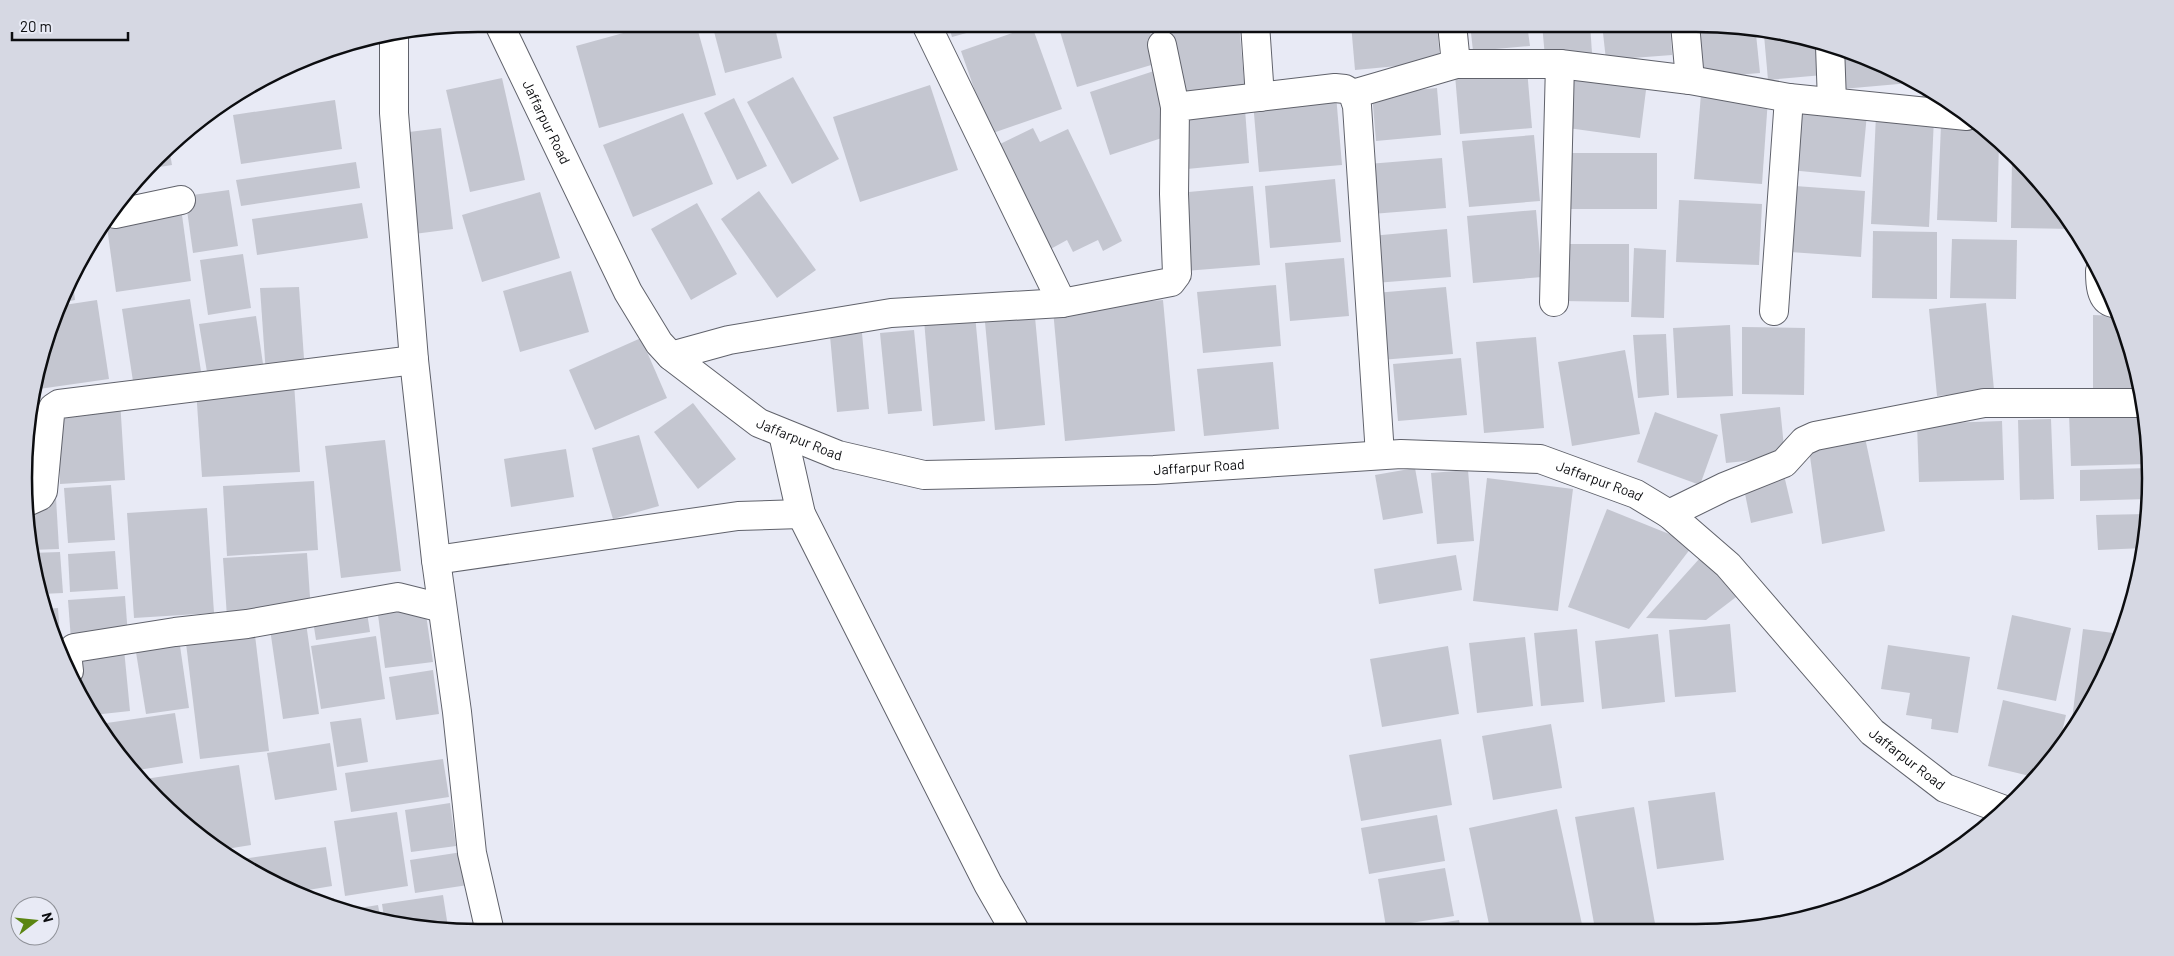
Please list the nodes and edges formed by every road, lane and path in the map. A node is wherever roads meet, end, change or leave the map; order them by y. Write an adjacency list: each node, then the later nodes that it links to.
1 (503, 32): 23 (street, Jaffarpur Road)
2 (930, 32): 21 (street)
3 (1256, 32): 13 (street)
4 (1453, 32): 9 (street)
5 (1685, 32): 11 (street)
6 (394, 40): 24 (street)
7 (1162, 46): 16 (street)
8 (1830, 54): 15 (street)
9 (1456, 64): 10 (street); 12 (street)
10 (1560, 64): 11 (street); 20 (street)
11 (1690, 80): 14 (street)
12 (1354, 94): 13 (street); 27 (street)
13 (1260, 97): 16 (street)
14 (1789, 98): 15 (street); 22 (street)
15 (1832, 102): 17 (street)
16 (1175, 107): 21 (street)
17 (1953, 115)
18 (182, 200): 19 (street)
19 (121, 213)
20 (1554, 302)
21 (1062, 303): 23 (street)
22 (1774, 311)
23 (671, 356): 26 (street, Jaffarpur Road)
24 (414, 360): 28 (street); 31 (street)
25 (2135, 403): 30 (street)
26 (783, 434): 27 (street, Jaffarpur Road); 29 (street)
27 (1380, 455): 30 (street, Jaffarpur Road)
28 (33, 499)
29 (801, 514): 31 (street); 36 (street)
30 (1669, 514): 34 (street, Jaffarpur Road)
31 (436, 560): 32 (street)
32 (442, 608): 33 (street); 35 (street)
33 (69, 654)
34 (1996, 807)
35 (488, 924)
36 (1011, 924)

